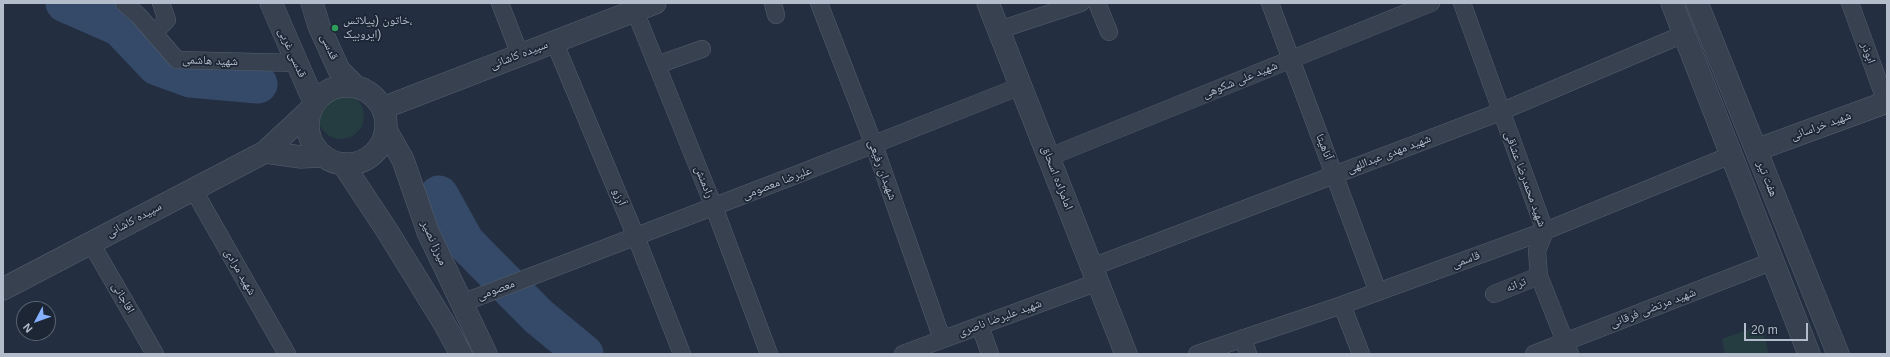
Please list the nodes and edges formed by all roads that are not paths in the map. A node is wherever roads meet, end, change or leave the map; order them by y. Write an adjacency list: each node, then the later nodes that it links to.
1 (124, 3): 20 (street, شهید هاشمی)
2 (160, 3): 20 (street)
3 (270, 3): 26 (street, قدسی غربی)
4 (312, 3): 28 (street, قدسی)
5 (500, 3): 24 (street)
6 (655, 3): 17 (street, سپیده کاشانی)
7 (819, 3): 35 (street, شهیدان رفیعی)
8 (988, 3): 18 (street, امامزاده اسحاق)
9 (1081, 3): 18 (street)
10 (1097, 3): 19 (street)
11 (1270, 3): 25 (street, آناهیتا)
12 (1431, 3): 25 (street, شهید علی شکوهی)
13 (1462, 3): 33 (street, شهید محمدرضا عشاقی)
14 (1672, 3): 21 (street, هفت تیر)
15 (1697, 3): 36 (street, هفت تیر)
16 (1850, 3): 30 (street, ابوذر)
17 (635, 11): 22 (street, سپیده کاشانی); 27 (street, رادمنش)
18 (999, 30): 29 (street, امامزاده اسحاق)
19 (1109, 32)
20 (154, 33): 26 (street, شهید هاشمی)
21 (1684, 34): 33 (street, شهید مهدی عبداللهی); 38 (street, هفت تیر)
22 (554, 41): 24 (street, سپیده کاشانی); 45 (street, آرزو)
23 (702, 49): 27 (street)
24 (520, 55): 32 (street, سپیده کاشانی)
25 (1291, 59): 39 (street, شهید علی شکوهی); 41 (street, آناهیتا)
26 (297, 63): 31 (street, قدسی غربی)
27 (657, 66): 43 (street, رادمنش)
28 (354, 86): 31 (street); 32 (street)
29 (1021, 86): 35 (street, علیرضا معصومی); 39 (street, امامزاده اسحاق)
30 (1886, 102): 36 (street, شهید خراسانی)
31 (312, 107): 37 (street, سپیده کاشانی); 40 (street)
32 (383, 108): 34 (street)
33 (1500, 112): 41 (street, شهید مهدی عبداللهی); 44 (street, شهید محمدرضا عشاقی)
34 (386, 130): 40 (street); 55 (street, میرزا نصیر)
35 (874, 145): 43 (street, علیرضا معصومی); 59 (street, شهیدان رفیعی)
36 (1756, 150): 58 (street, هفت تیر)
37 (265, 152): 40 (street); 42 (street, سپیده کاشانی)
38 (1731, 155): 44 (street, قاسمی); 47 (street, هفت تیر)
39 (1049, 157): 48 (street, امامزاده اسحاق)
40 (333, 160): 57 (street)
41 (1335, 175): 48 (street, شهید مهدی عبداللهی); 52 (street, آناهیتا)
42 (193, 189): 46 (street, سپیده کاشانی); 64 (street, شهید مرادی)
43 (714, 207): 45 (street, علیرضا معصومی); 68 (street, رادمنش)
44 (1545, 231): 49 (street, شهید محمدرضا عشاقی); 52 (street, قاسمی)
45 (636, 237): 50 (street, علیرضا معصومی); 67 (street, آرزو)
46 (91, 243): 51 (street, سپیده کاشانی); 63 (street, اقاجانی)
47 (1772, 261): 61 (street, شهید مرتضی فرقانی); 62 (street, هفت تیر)
48 (1095, 274): 56 (street, شهید علیرضا ناصری); 71 (street, امامزاده اسحاق)
49 (1539, 276): 53 (street, ترانه); 61 (street, شهید محمدرضا عشاقی)
50 (531, 277): 55 (street, معصومی)
51 (3, 289)
52 (1378, 292): 54 (street, قاسمی)
53 (1494, 294)
54 (1342, 305): 60 (street, قاسمی); 73 (street)
55 (466, 310): 57 (street); 66 (street, میرزا نصیر)
56 (980, 326): 59 (street, شهید علیرضا ناصری); 70 (street)
57 (448, 329): 65 (street)
58 (1829, 330): 62 (street); 75 (street, هفت تیر)
59 (942, 339): 69 (street, شهید علیرضا ناصری)
60 (1245, 346): 72 (street, قاسمی)
61 (1568, 348): 74 (street, شهید مرتضی فرقانی)
62 (1803, 348)
63 (155, 354)
64 (287, 354)
65 (461, 354)
66 (486, 354)
67 (682, 354)
68 (769, 354)
69 (903, 354)
70 (990, 354)
71 (1126, 354)
72 (1197, 354)
73 (1362, 354)
74 (1534, 354)
75 (1838, 354)

